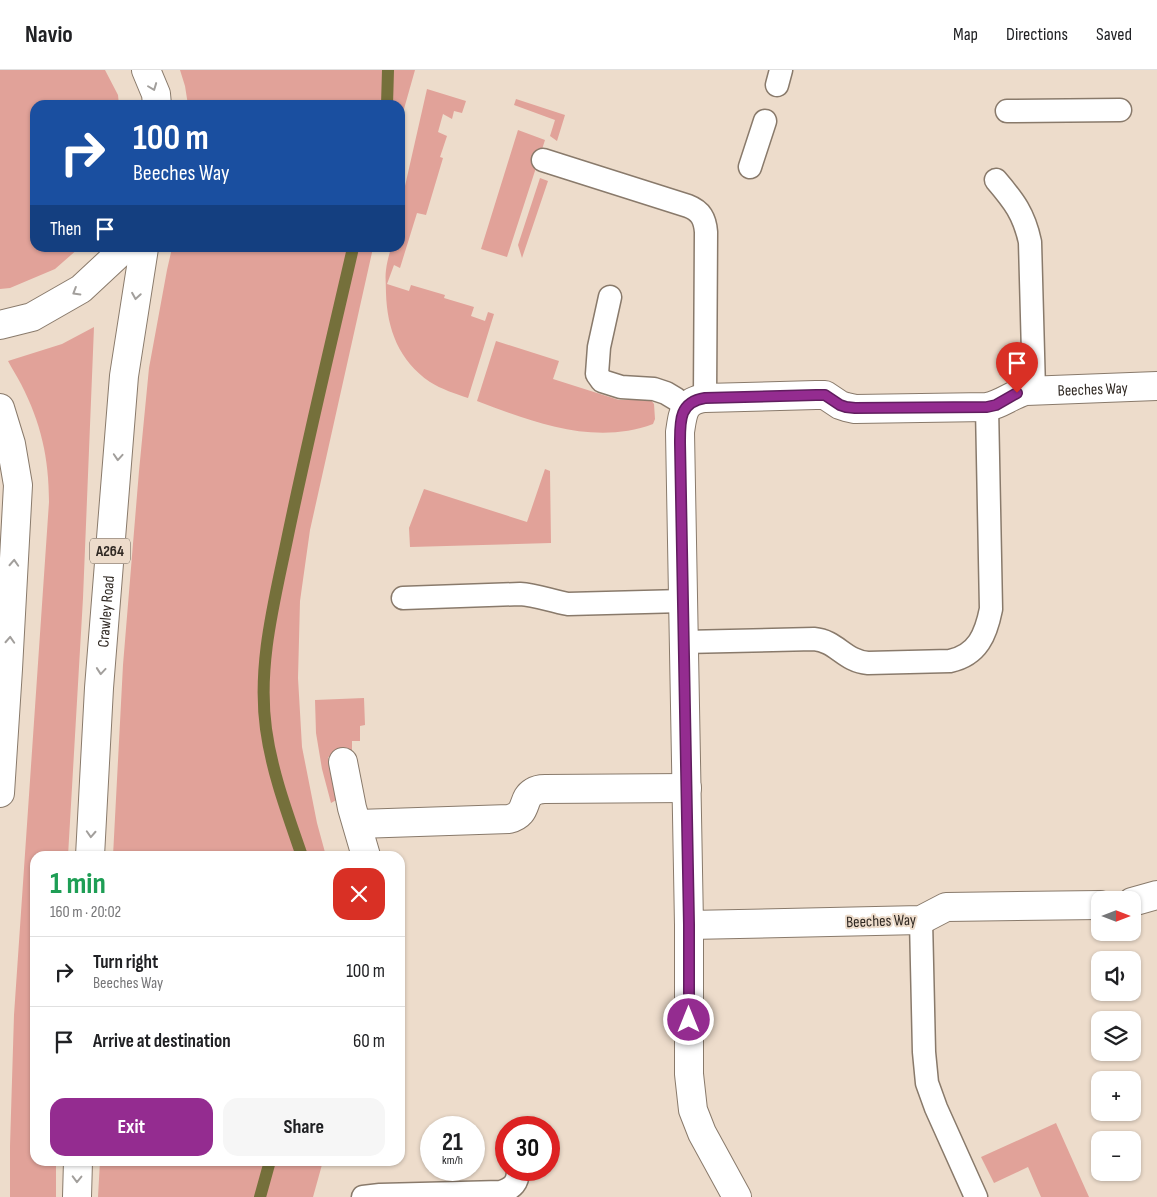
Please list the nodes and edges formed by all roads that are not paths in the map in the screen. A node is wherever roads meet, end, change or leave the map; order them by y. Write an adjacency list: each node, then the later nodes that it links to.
1 (146, 70): 2 (main road, one-way to 2)
2 (157, 100)
3 (1120, 110): 4 (lane)
4 (1007, 111)
5 (765, 120): 7 (lane)
6 (543, 160): 15 (lane)
7 (750, 167)
8 (996, 180): 14 (lane)
9 (121, 252): 12 (main road, one-way to 12)
10 (143, 252): 25 (main road, Crawley Road / A264, one-way to 25)
11 (610, 297): 15 (lane)
12 (0, 325)
13 (1157, 386): 14 (main road, Beeches Way)
14 (1034, 390): 16 (main road, Beeches Way)
15 (695, 402): 16 (main road, Beeches Way); 19 (main road)
16 (987, 407): 20 (lane)
17 (0, 408): 23 (main road, one-way to 17)
18 (403, 598): 19 (lane)
19 (683, 601): 20 (main road)
20 (684, 642): 22 (main road)
21 (343, 762): 24 (main road)
22 (686, 788): 24 (main road); 31 (main road)
23 (0, 793)
24 (358, 824): 26 (main road)
25 (90, 851)
26 (365, 851)
27 (1157, 895): 28 (main road)
28 (1141, 899)
29 (1091, 905): 30 (main road, Beeches Way)
30 (921, 920): 31 (main road, Beeches Way); 37 (lane)
31 (689, 925): 36 (main road)
32 (78, 1166): 34 (main road, one-way to 34)
33 (516, 1181): 35 (lane)
34 (77, 1197)
35 (363, 1197)
36 (737, 1197)
37 (976, 1197)

